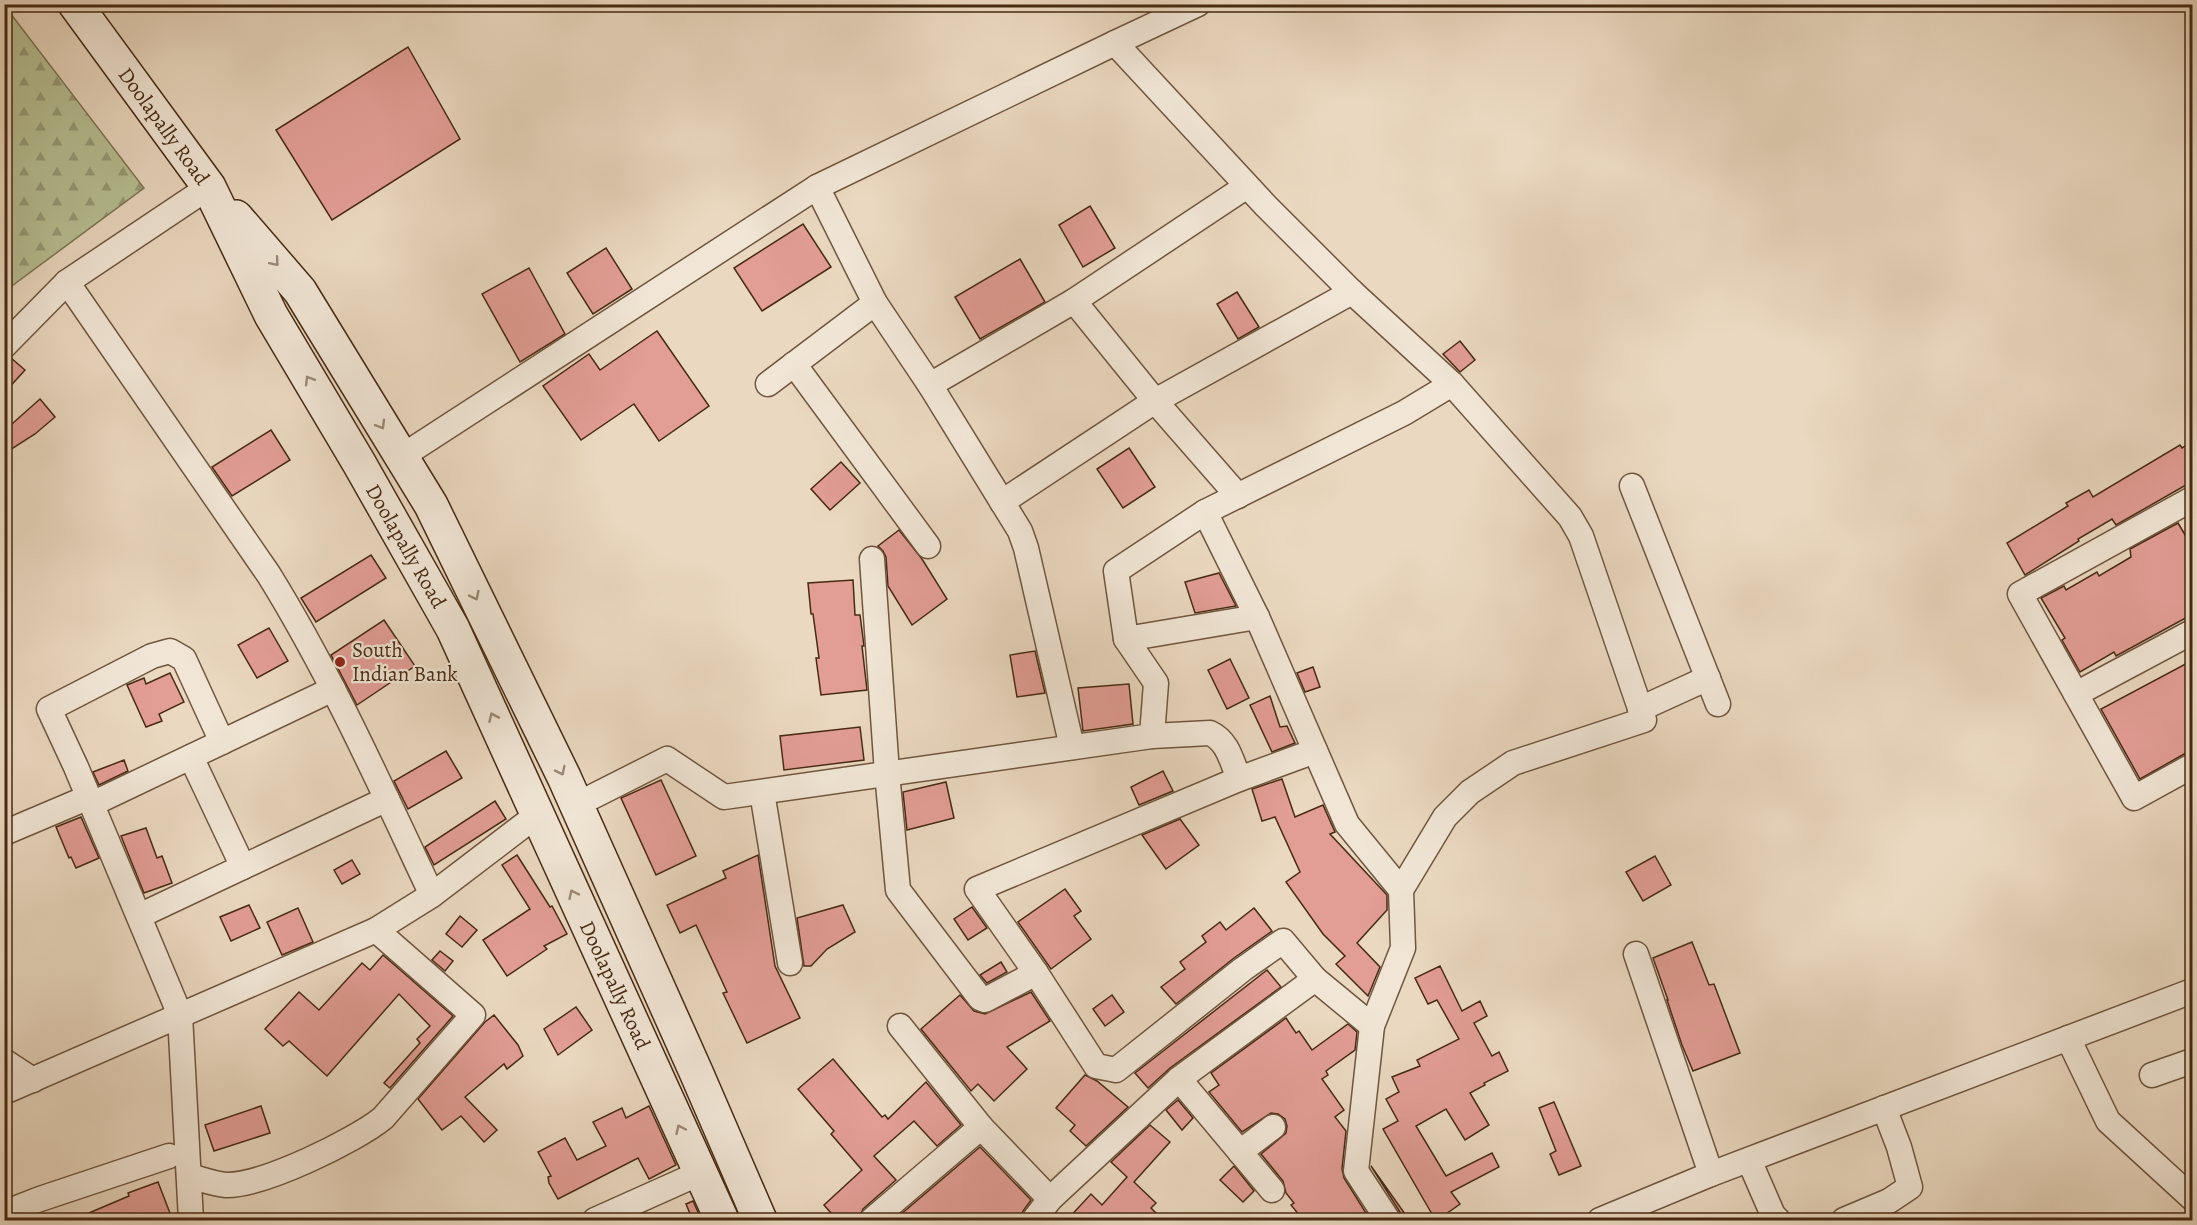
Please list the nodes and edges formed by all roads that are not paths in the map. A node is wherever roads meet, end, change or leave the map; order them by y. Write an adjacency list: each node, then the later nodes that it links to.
1 (75, 4): 5 (main road, Doolapally Road)
2 (1198, 4): 3 (street)
3 (1114, 43): 4 (street); 6 (street)
4 (1247, 186): 8 (street); 9 (street)
5 (209, 187): 7 (street); 17 (main road, one-way to 17); 45 (main road, Doolapally Road, one-way to 5)
6 (817, 187): 10 (street); 17 (street)
7 (67, 282): 11 (street); 29 (street)
8 (1352, 292): 14 (street); 16 (street)
9 (1074, 301): 15 (street); 16 (street)
10 (875, 303): 12 (street); 15 (street)
11 (4, 346)
12 (794, 364): 13 (street); 23 (street)
13 (768, 384)
14 (1452, 384): 19 (street); 32 (street)
15 (930, 385): 21 (street)
16 (1155, 400): 19 (street); 21 (street)
17 (400, 457): 44 (main road, one-way to 44)
18 (1632, 486): 28 (street)
19 (1238, 496): 22 (street)
20 (2193, 499): 30 (street)
21 (1002, 502): 35 (street)
22 (1205, 512): 25 (street); 27 (street)
23 (928, 546)
24 (872, 559): 39 (street)
25 (1257, 617): 27 (street); 36 (street)
26 (2193, 632): 30 (street)
27 (1126, 639): 33 (street)
28 (1708, 678): 31 (street); 32 (street)
29 (333, 689): 34 (street); 42 (street)
30 (2076, 694): 38 (street)
31 (1718, 704)
32 (1640, 709): 48 (street)
33 (1152, 736): 35 (street); 40 (street)
34 (222, 742): 37 (street); 43 (street)
35 (1072, 747): 39 (street)
36 (1315, 751): 40 (street); 48 (street)
37 (191, 757): 43 (street); 47 (street)
38 (2193, 766)
39 (887, 773): 41 (street); 54 (street)
40 (1239, 778): 54 (street)
41 (762, 792): 44 (street); 53 (street)
42 (387, 799): 47 (street); 49 (street)
43 (91, 800): 46 (street); 50 (street)
44 (576, 805): 84 (main road)
45 (537, 815): 49 (street); 73 (main road, Doolapally Road, one-way to 45)
46 (4, 833)
47 (243, 867): 50 (street)
48 (1401, 890): 59 (street)
49 (432, 895): 51 (street)
50 (139, 916): 57 (street)
51 (376, 930): 57 (street); 75 (street)
52 (1636, 954): 74 (street)
53 (790, 963)
54 (1036, 973): 55 (street)
55 (1315, 979): 59 (street); 64 (street)
56 (2193, 991): 60 (street)
57 (180, 1015): 65 (street); 75 (street)
58 (900, 1026): 68 (street)
59 (1372, 1026): 87 (street)
60 (2068, 1038): 67 (street); 77 (street)
61 (4, 1061): 65 (street)
62 (2193, 1061): 63 (street)
63 (2152, 1075)
64 (1179, 1079): 70 (street); 78 (street)
65 (33, 1080): 66 (street)
66 (4, 1092)
67 (1884, 1108): 72 (street); 90 (street)
68 (981, 1127): 78 (street); 85 (street)
69 (1273, 1127): 70 (street)
70 (1240, 1152): 76 (street)
71 (169, 1156): 79 (street)
72 (1749, 1160): 74 (street); 89 (street)
73 (700, 1173): 82 (street); 83 (main road, Doolapally Road)
74 (1711, 1174): 88 (street)
75 (189, 1176): 81 (street)
76 (1272, 1190)
77 (2193, 1198)
78 (1050, 1199): 86 (street)
79 (44, 1210): 80 (street)
80 (4, 1213)
81 (191, 1221)
82 (595, 1221)
83 (722, 1221)
84 (760, 1221)
85 (872, 1221)
86 (1034, 1221)
87 (1388, 1221)
88 (1600, 1221)
89 (1778, 1221)
90 (1844, 1221)

